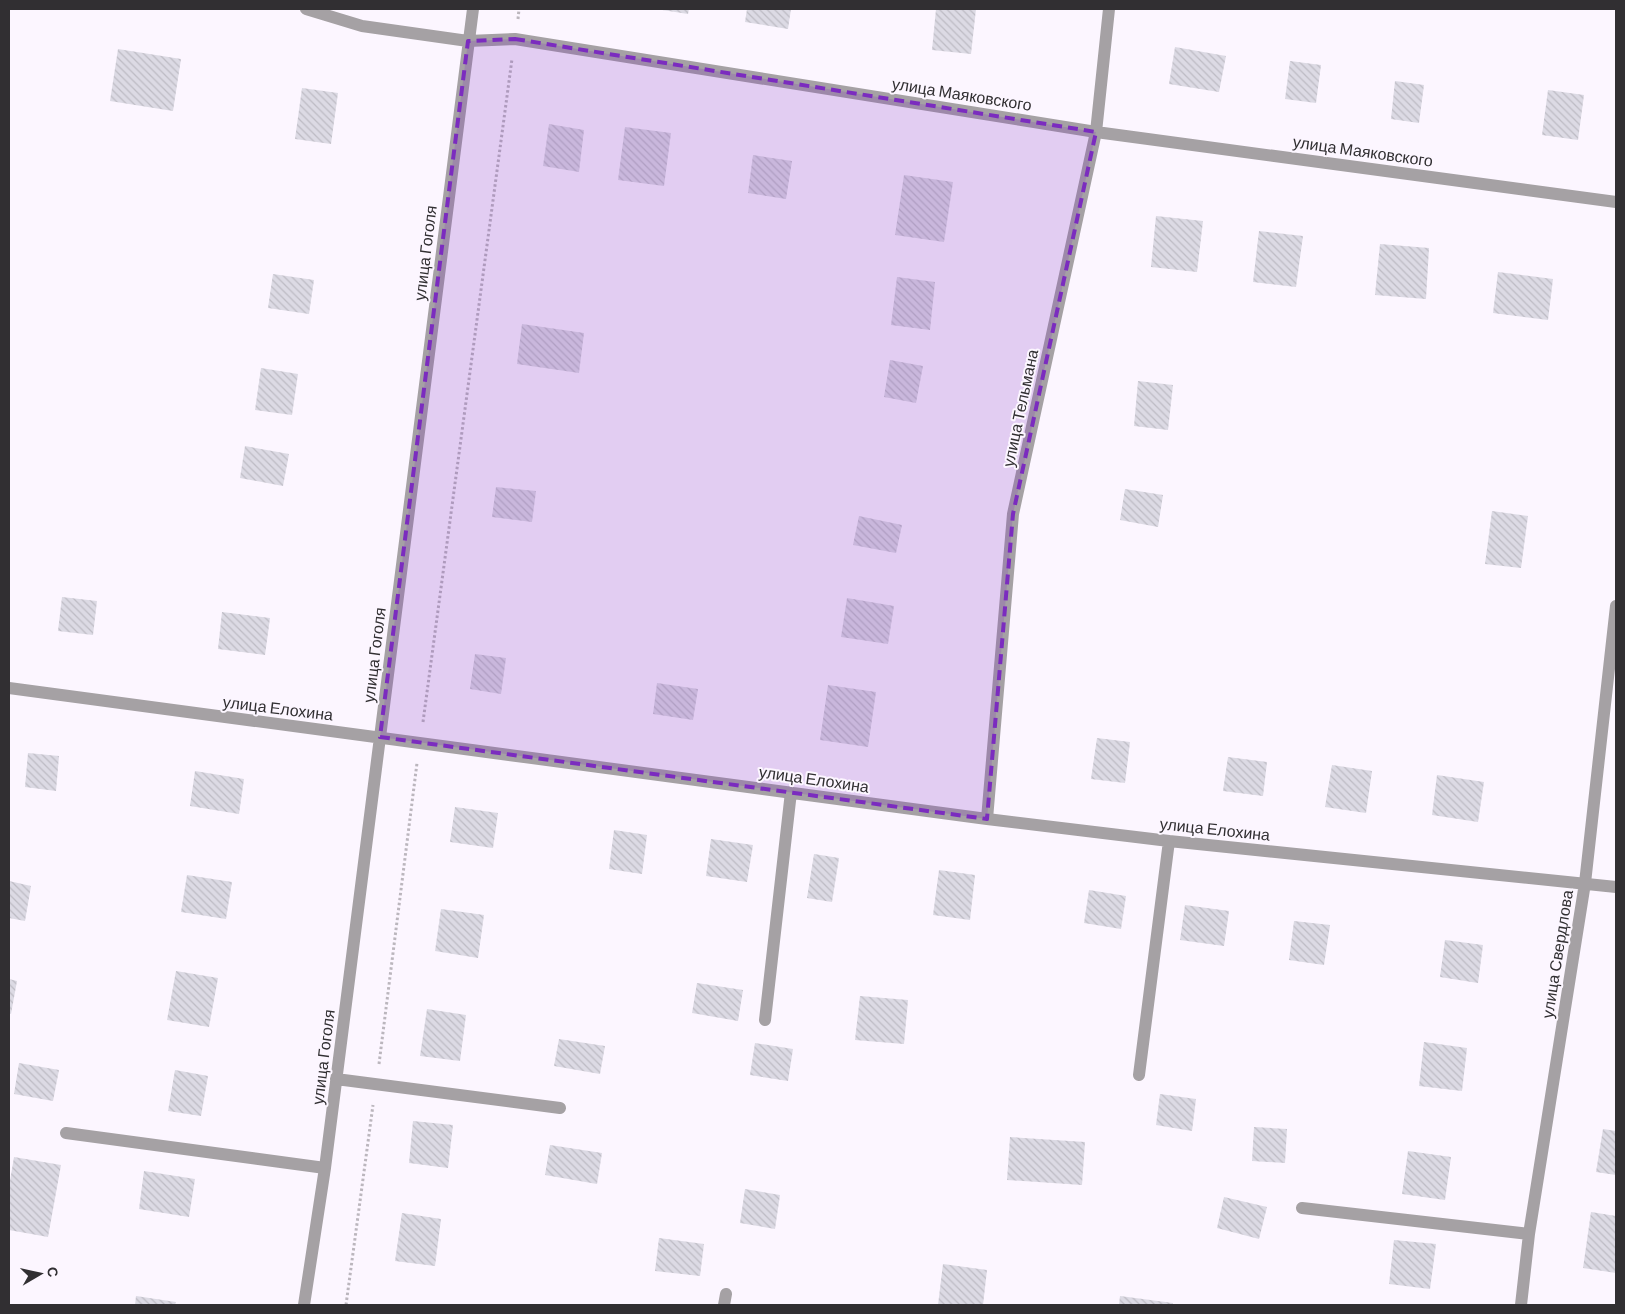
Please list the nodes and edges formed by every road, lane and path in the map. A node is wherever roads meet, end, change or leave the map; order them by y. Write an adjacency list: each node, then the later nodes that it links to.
1 (306, 9): 6 (street, улица Маяковского)
2 (473, 9): 6 (street, улица Гоголя)
3 (519, 9): 5 (path)
4 (1109, 9): 7 (street, улица Тельмана)
5 (515, 39): 6 (street, улица Маяковского); 7 (street, улица Маяковского); 12 (path)
6 (468, 41): 11 (street, улица Гоголя)
7 (1096, 132): 8 (street, улица Маяковского); 14 (street, улица Тельмана)
8 (1616, 202)
9 (1616, 606): 16 (street, улица Свердлова)
10 (9, 688): 11 (street, улица Елохина)
11 (380, 737): 12 (street, улица Елохина); 20 (street, улица Гоголя)
12 (420, 744): 13 (street, улица Елохина); 21 (path)
13 (791, 792): 14 (street, улица Елохина); 18 (street)
14 (987, 819): 15 (street, улица Елохина)
15 (1169, 841): 16 (street, улица Елохина); 19 (street)
16 (1585, 883): 17 (street, улица Елохина); 26 (street, улица Свердлова)
17 (1616, 887)
18 (765, 1020)
19 (1139, 1075)
20 (336, 1079): 21 (street); 24 (street, улица Гоголя)
21 (376, 1086): 22 (street); 28 (path)
22 (560, 1108)
23 (66, 1133): 24 (street)
24 (325, 1168): 27 (street, улица Гоголя)
25 (1302, 1208): 26 (street)
26 (1529, 1234): 29 (street, улица Свердлова)
27 (304, 1305)
28 (346, 1305)
29 (1521, 1305)

